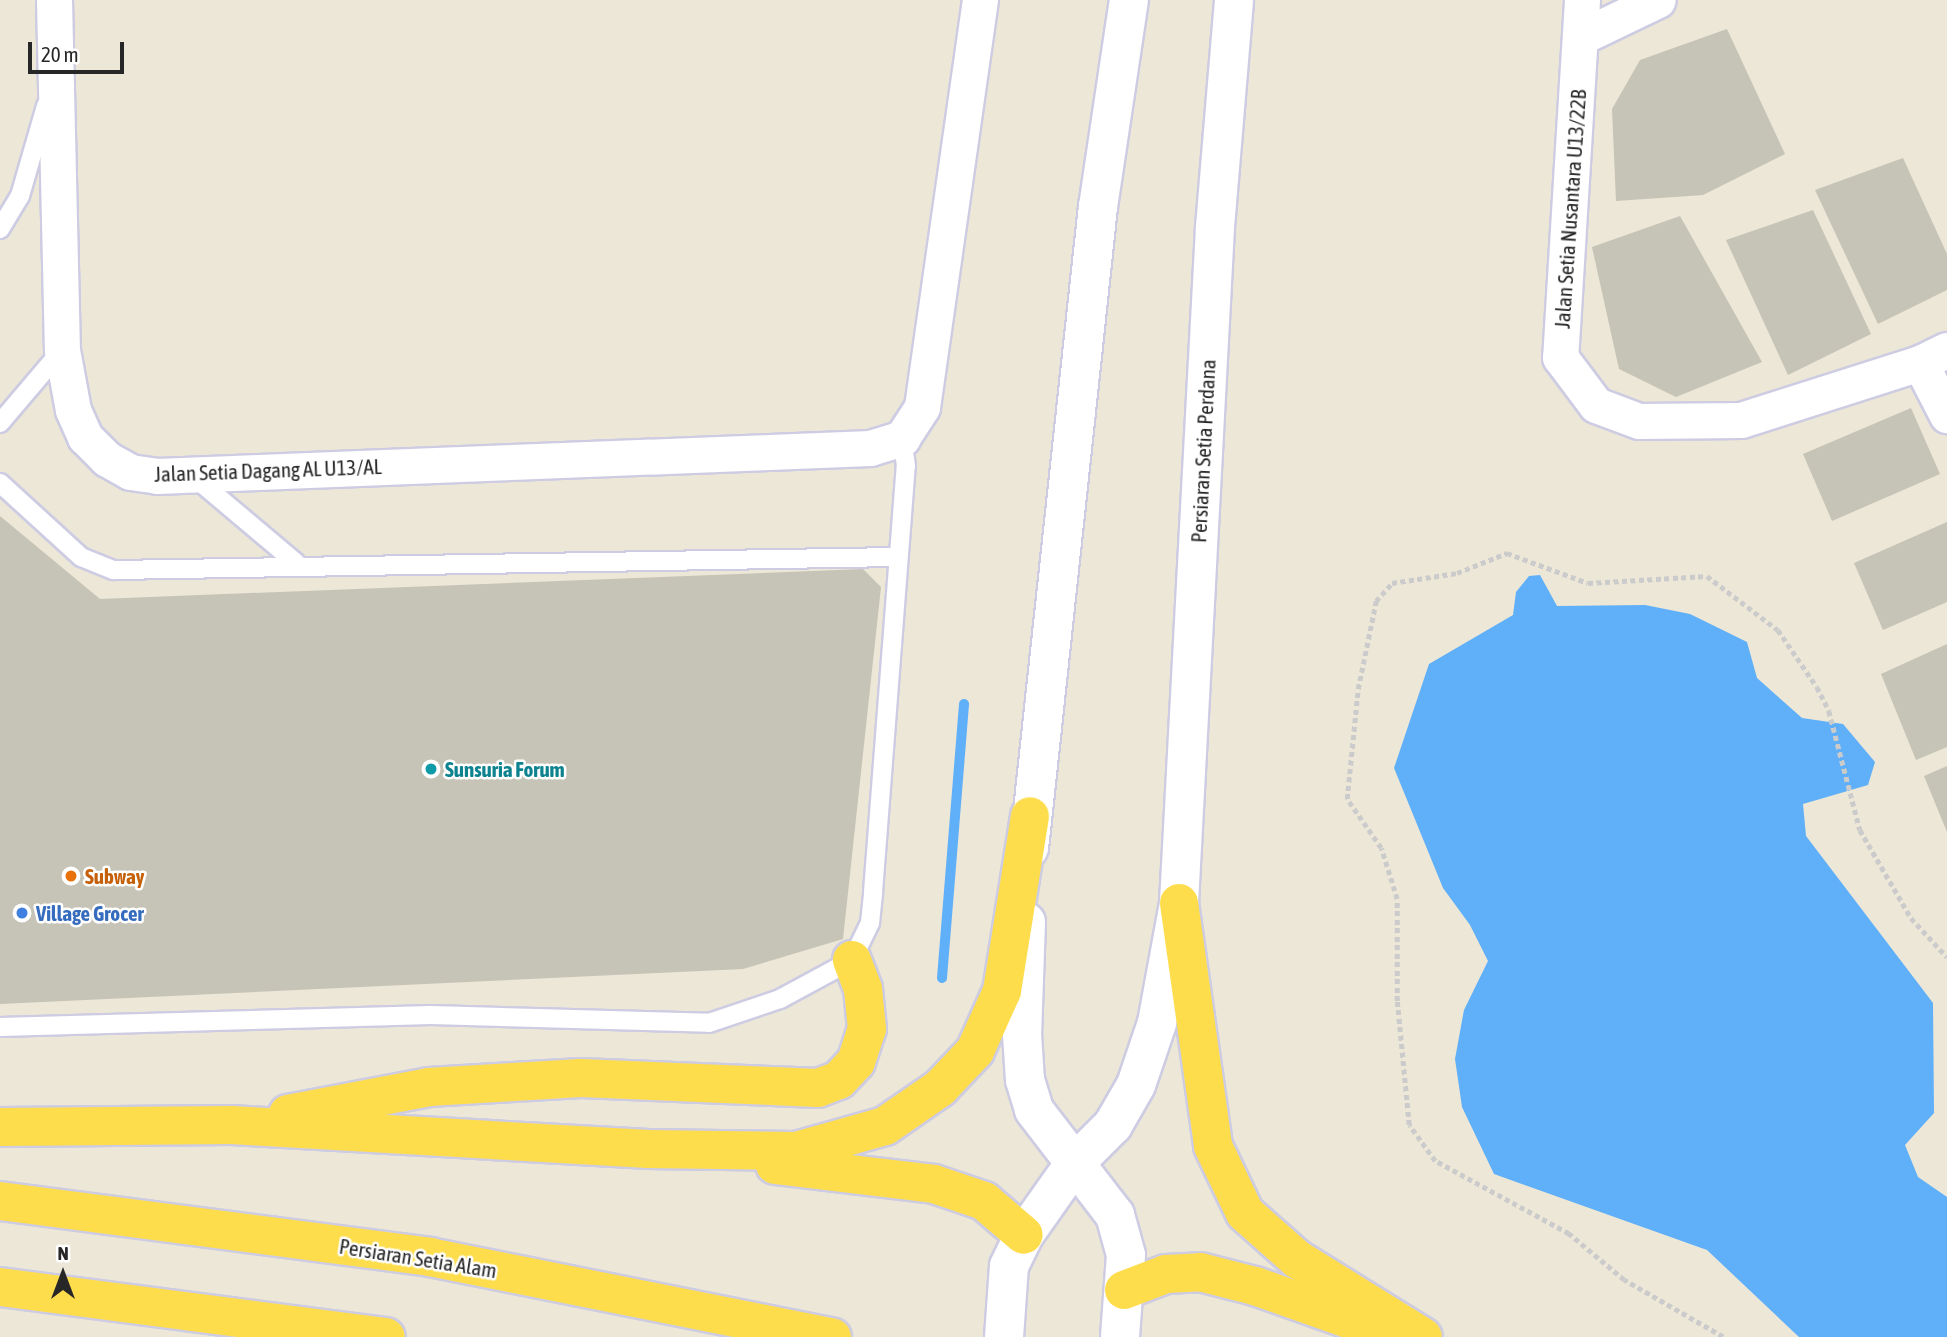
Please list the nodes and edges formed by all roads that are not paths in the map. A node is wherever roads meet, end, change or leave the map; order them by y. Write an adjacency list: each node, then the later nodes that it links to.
1 (54, 0): 8 (street, Jalan Setia Dagang AL U13/AL)
2 (980, 0): 14 (street)
3 (1129, 0): 19 (main road)
4 (1234, 0): 20 (main road, Persiaran Setia Perdana)
5 (1582, 0): 7 (street, Jalan Setia Nusantara U13/22B)
6 (1658, 0): 7 (street)
7 (1581, 37): 11 (street, Jalan Setia Nusantara U13/22B)
8 (55, 76): 9 (lane); 10 (street, Jalan Setia Dagang AL U13/AL)
9 (0, 229)
10 (62, 350): 13 (lane); 15 (street, Jalan Setia Dagang AL U13/AL)
11 (1933, 356): 12 (street)
12 (1947, 415)
13 (0, 423)
14 (902, 438): 15 (street, Jalan Setia Dagang AL U13/AL); 17 (lane)
15 (191, 474): 18 (lane)
16 (0, 483): 18 (lane)
17 (898, 557): 18 (lane); 21 (lane)
18 (296, 564)
19 (1030, 816): 25 (highway); 26 (main road)
20 (1179, 903): 26 (main road, Persiaran Setia Perdana); 35 (highway)
21 (852, 960): 22 (lane); 23 (highway)
22 (0, 1027)
23 (231, 1125): 24 (highway); 25 (highway)
24 (0, 1127)
25 (648, 1149): 28 (highway)
26 (1074, 1164): 28 (main road, Persiaran Setia Perdana); 30 (main road)
27 (0, 1201): 33 (highway, Persiaran Setia Alam)
28 (1024, 1235): 31 (main road, Persiaran Setia Perdana)
29 (0, 1287): 32 (highway)
30 (1121, 1317): 34 (highway)
31 (1004, 1324)
32 (386, 1337)
33 (832, 1337)
34 (1400, 1337)
35 (1423, 1337)

